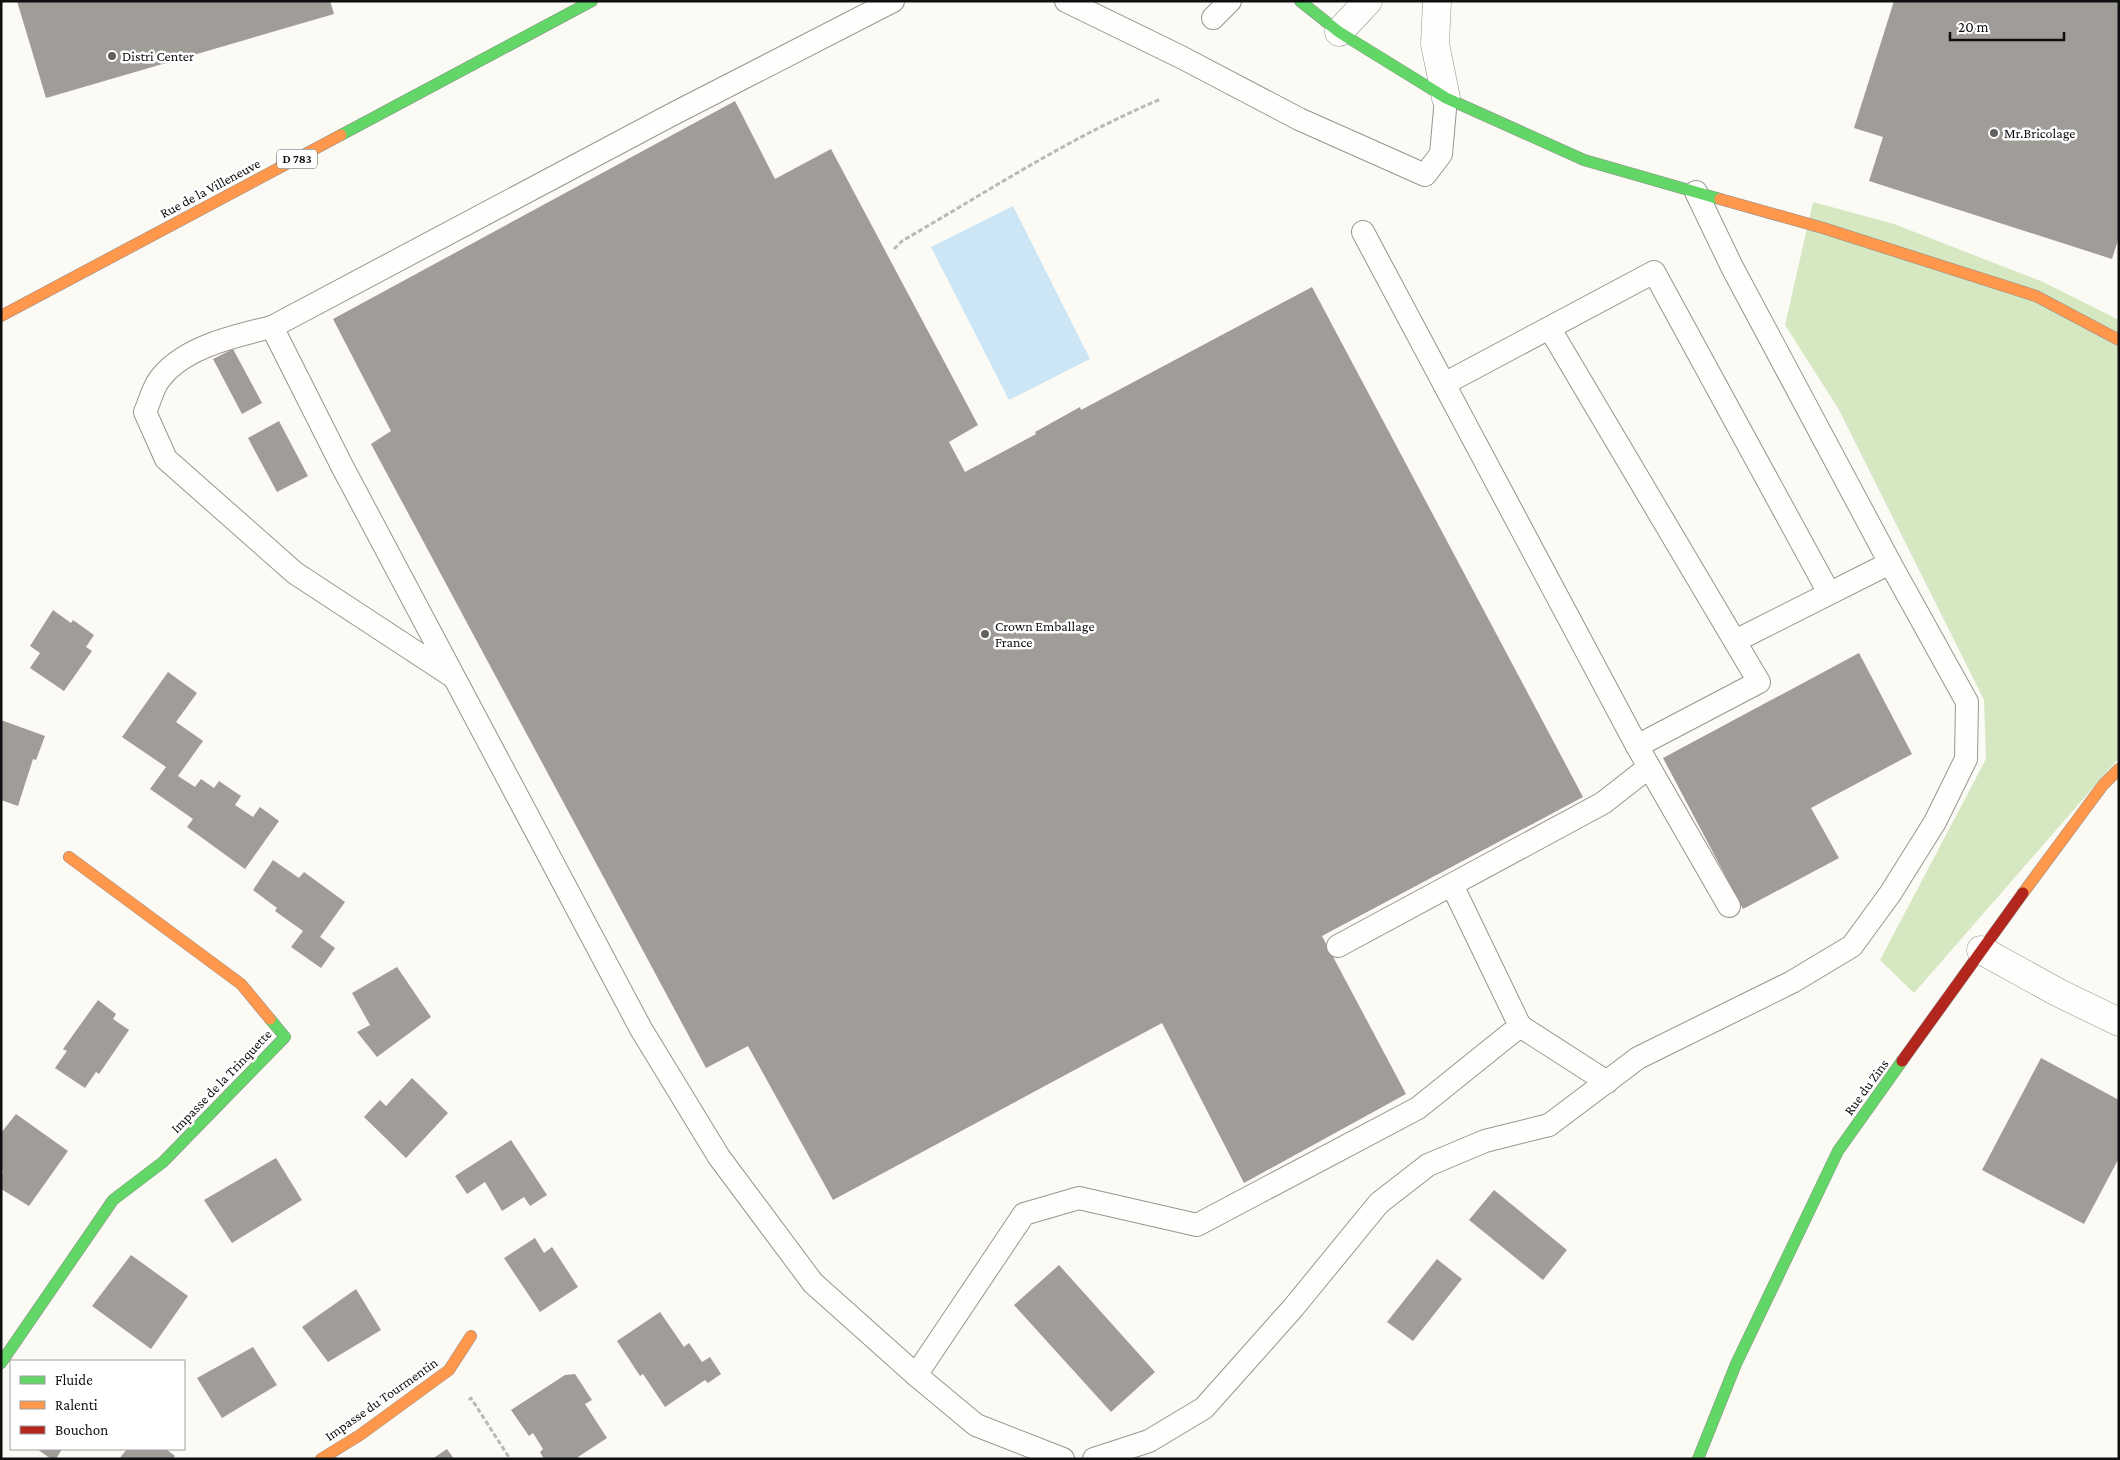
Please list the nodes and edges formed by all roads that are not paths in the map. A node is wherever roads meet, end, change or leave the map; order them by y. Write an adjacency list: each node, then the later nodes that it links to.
1 (592, 1): 13 (street, Rue de la Villeneuve / D 783)
2 (893, 1): 14 (lane)
3 (1066, 1): 10 (lane)
4 (1230, 1): 8 (lane)
5 (1300, 1): 9 (street)
6 (1368, 1): 9 (street)
7 (1437, 1): 10 (street)
8 (1213, 18)
9 (1339, 32): 10 (street)
10 (1446, 98): 11 (street)
11 (1696, 192): 16 (street); 18 (lane)
12 (1363, 232): 17 (lane)
13 (1, 316)
14 (272, 327): 21 (lane); 21 (lane)
15 (1550, 328): 17 (lane); 19 (lane); 20 (lane)
16 (2119, 340)
17 (1444, 384): 22 (lane)
18 (1890, 563): 19 (lane); 32 (lane)
19 (1829, 593): 20 (lane)
20 (1735, 641): 22 (lane)
21 (455, 678): 35 (lane)
22 (1637, 746): 23 (lane)
23 (1649, 767): 26 (lane); 27 (lane)
24 (2119, 769): 29 (street, Rue du Zins)
25 (69, 857): 34 (street, Impasse de la Trinquette)
26 (1452, 885): 28 (lane); 31 (lane)
27 (1729, 906)
28 (1338, 946)
29 (1982, 950): 30 (street); 39 (street, Rue du Zins)
30 (2119, 1022)
31 (1520, 1026): 32 (lane); 35 (lane)
32 (1607, 1082): 38 (lane)
33 (471, 1336): 36 (street, Impasse du Tourmentin)
34 (1, 1363)
35 (916, 1375): 37 (lane)
36 (321, 1459)
37 (1063, 1459)
38 (1094, 1459)
39 (1698, 1459)

